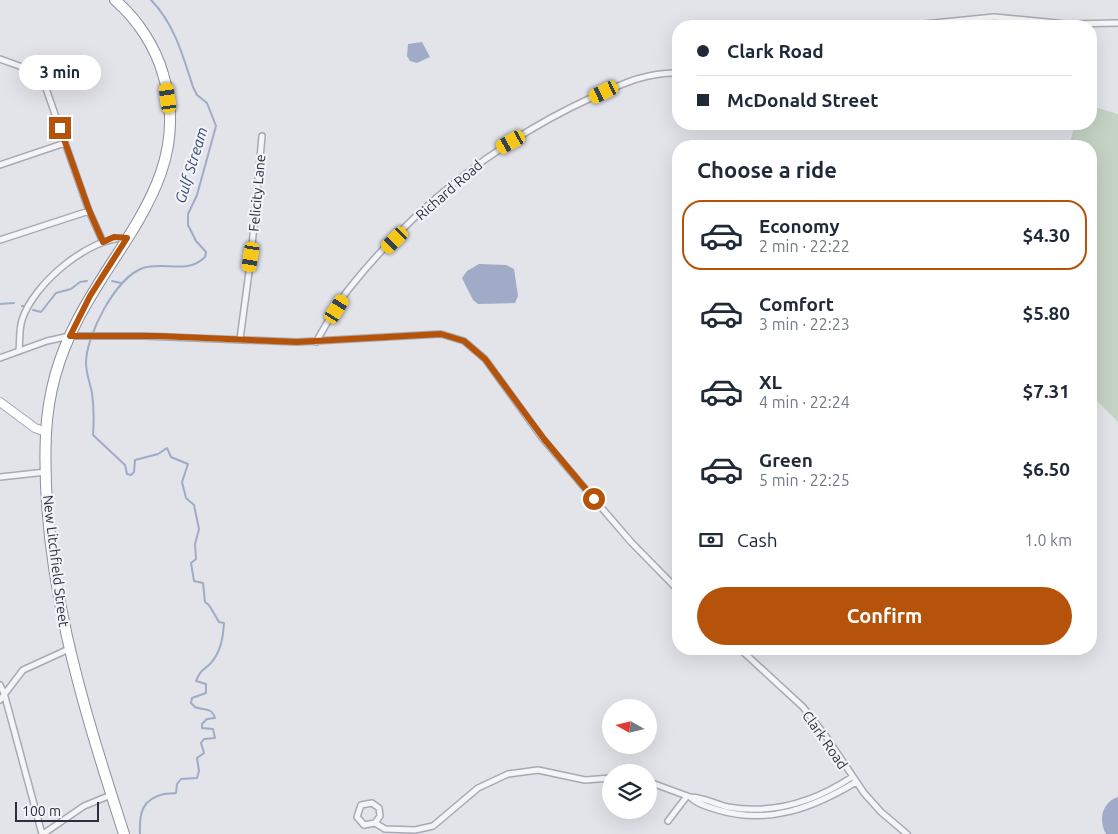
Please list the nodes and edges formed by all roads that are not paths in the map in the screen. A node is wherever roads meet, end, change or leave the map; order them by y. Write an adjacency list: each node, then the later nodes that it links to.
1 (115, 0): 12 (highway, New Litchfield Street)
2 (964, 20): 3 (street)
3 (1028, 20)
4 (1118, 22): 5 (street)
5 (1097, 23)
6 (0, 59): 9 (street)
7 (672, 73): 17 (street, Richard Road)
8 (262, 136): 16 (street, Felicity Lane)
9 (65, 143): 10 (street); 11 (street)
10 (0, 165)
11 (89, 210): 13 (street); 14 (street)
12 (127, 238): 14 (street); 15 (highway, New Litchfield Street)
13 (0, 240)
14 (103, 242): 18 (street)
15 (70, 336): 16 (street); 18 (street); 21 (highway, New Litchfield Street)
16 (240, 339): 17 (street)
17 (316, 342): 24 (street)
18 (19, 351): 19 (street)
19 (0, 358)
20 (0, 402): 21 (street)
21 (46, 432): 22 (highway, New Litchfield Street)
22 (46, 472): 23 (street); 25 (highway, New Litchfield Street)
23 (0, 477)
24 (672, 584)
25 (69, 649): 28 (street); 33 (highway, New Litchfield Street)
26 (746, 655): 31 (street, Clark Road)
27 (0, 685): 28 (street)
28 (4, 693): 29 (street); 37 (street)
29 (0, 700)
30 (602, 779): 36 (street)
31 (854, 780): 34 (street); 39 (street, Clark Road)
32 (657, 785): 34 (street)
33 (111, 795): 37 (street); 38 (highway, New Litchfield Street)
34 (688, 796): 35 (street)
35 (668, 821)
36 (375, 823): 36 (street)
37 (43, 834)
38 (124, 834)
39 (906, 834)

